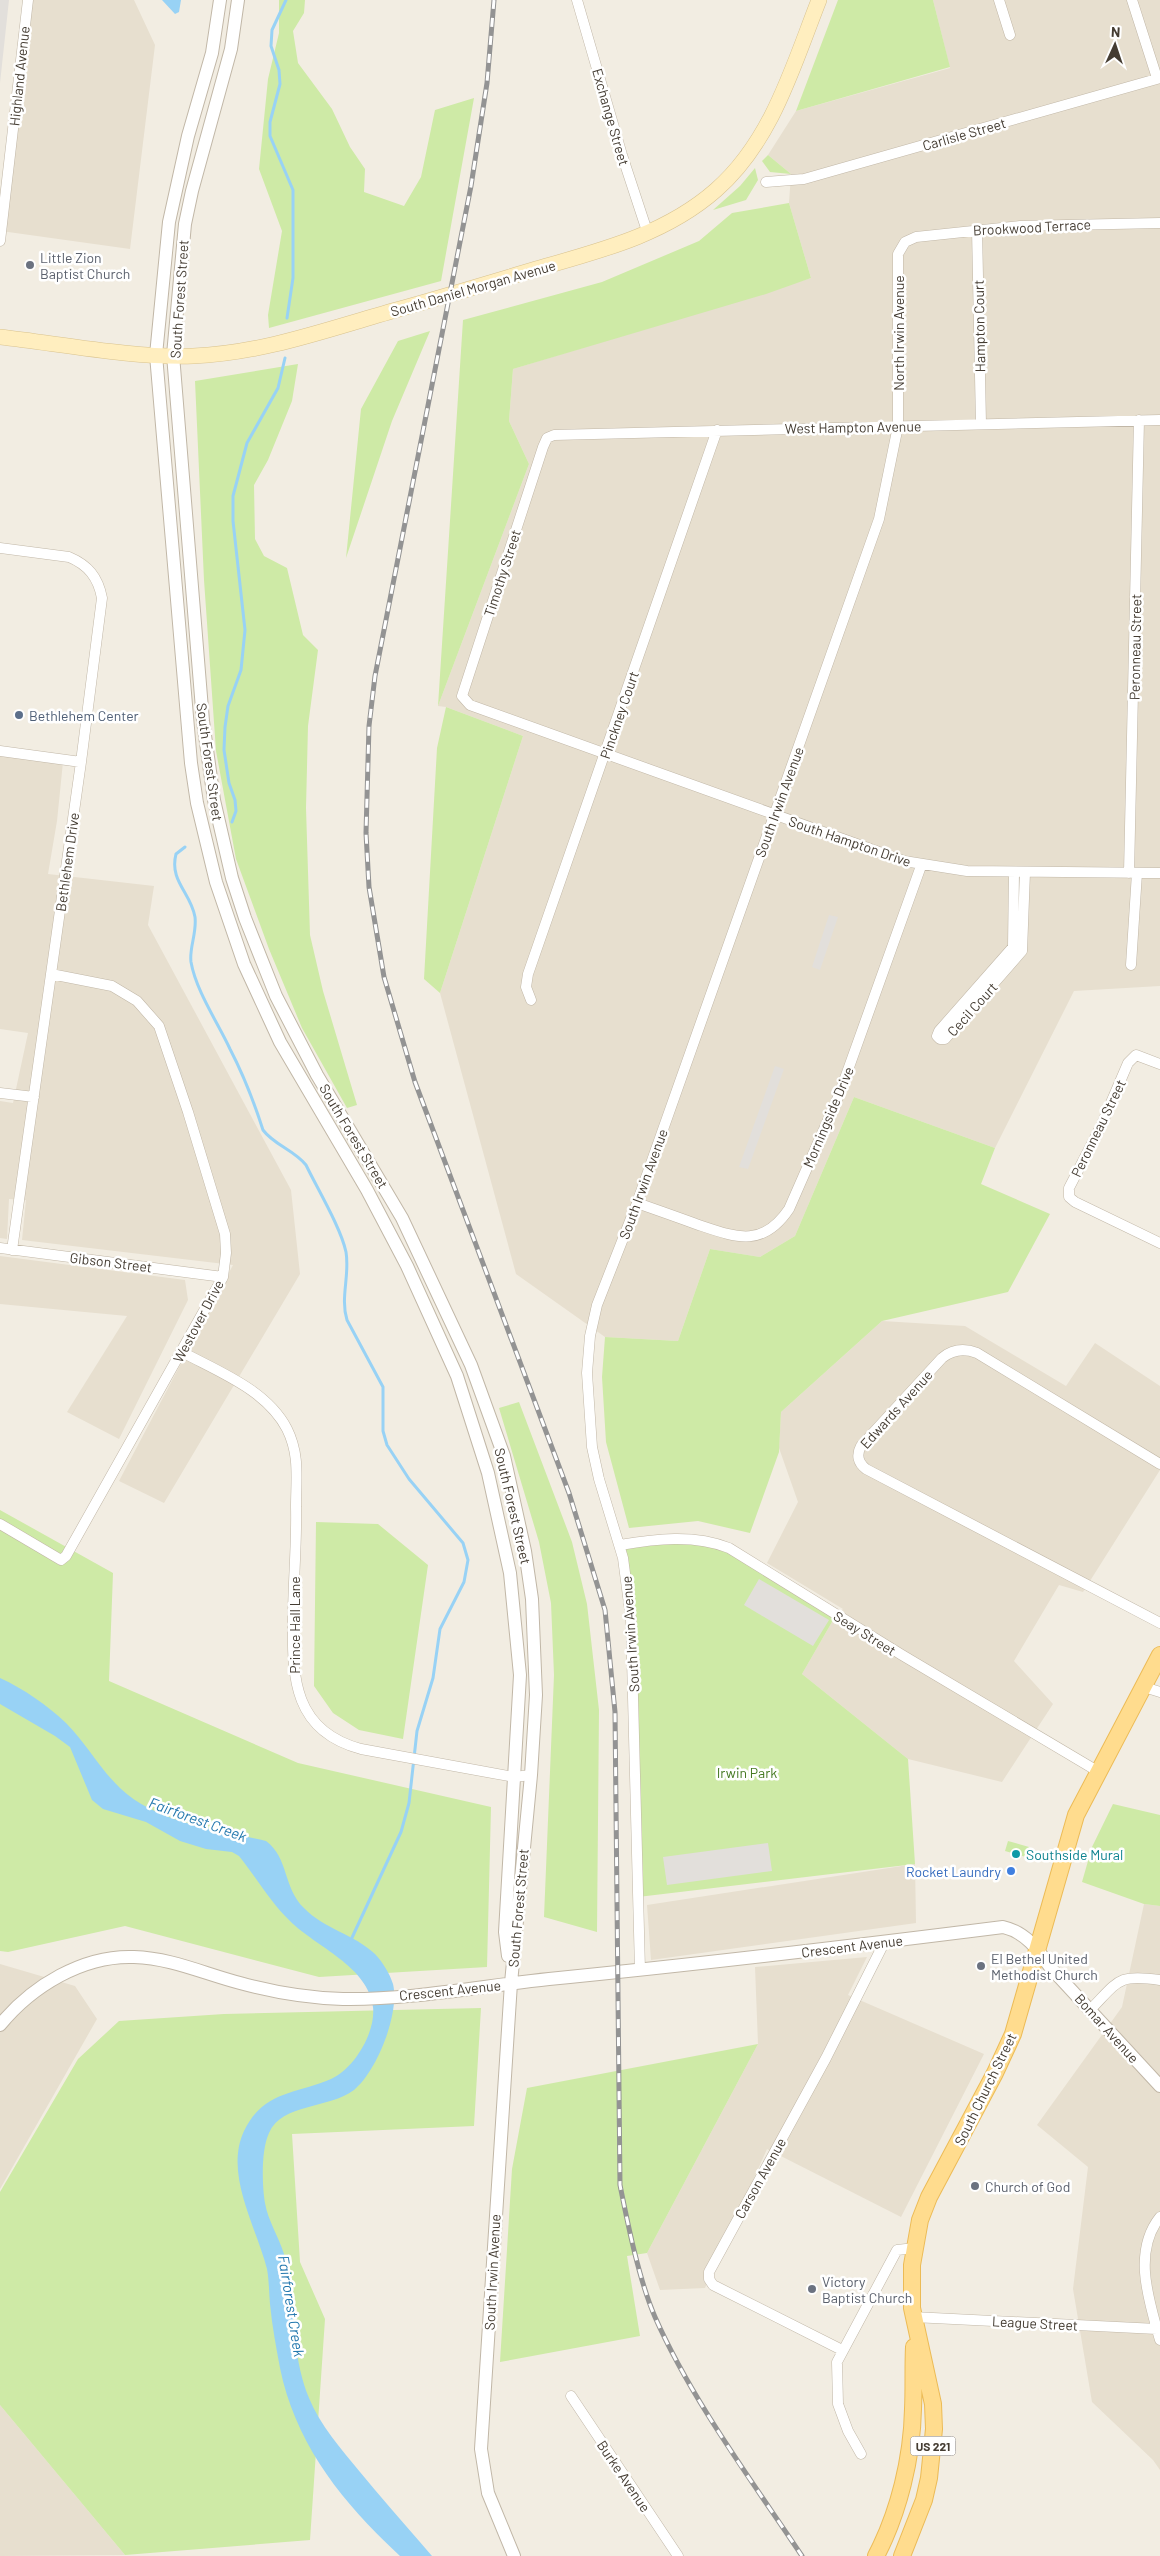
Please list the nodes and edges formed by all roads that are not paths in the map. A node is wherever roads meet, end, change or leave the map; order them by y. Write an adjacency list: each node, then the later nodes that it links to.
1 (28, 0): 14 (street, Highland Avenue)
2 (220, 0): 17 (street, South Forest Street)
3 (238, 0): 18 (street, South Forest Street)
4 (577, 0): 13 (street, Exchange Street)
5 (819, 0): 13 (main road, South Daniel Morgan Avenue)
6 (999, 0): 8 (street)
7 (1132, 0): 9 (street)
8 (1010, 35)
9 (1158, 78): 10 (street, Carlisle Street)
10 (766, 182)
11 (1160, 223): 12 (street, Brookwood Terrace)
12 (977, 229): 15 (street, Brookwood Terrace); 21 (street, Hampton Court)
13 (648, 234): 18 (main road, South Daniel Morgan Avenue)
14 (0, 241)
15 (906, 242): 22 (street, North Irwin Avenue)
16 (0, 337): 17 (main road, South Daniel Morgan Avenue)
17 (156, 355): 18 (main road, South Daniel Morgan Avenue); 57 (street, South Forest Street)
18 (173, 355): 56 (street, South Forest Street)
19 (1139, 420): 20 (street, West Hampton Avenue); 21 (street, West Hampton Avenue); 33 (street, Peronneau Street)
20 (1160, 420)
21 (981, 424): 22 (street, West Hampton Avenue)
22 (898, 426): 23 (street, West Hampton Avenue); 30 (street, South Irwin Avenue)
23 (717, 430): 24 (street, West Hampton Avenue); 28 (street, Pinckney Court)
24 (547, 438): 26 (street, Timothy Street)
25 (0, 548): 29 (street, Bethlehem Drive)
26 (470, 705): 28 (street, South Hampton Drive)
27 (0, 751): 29 (street)
28 (605, 753): 30 (street, South Hampton Drive); 38 (street, Pinckney Court)
29 (81, 762): 37 (street, Bethlehem Drive)
30 (775, 814): 31 (street, South Hampton Drive); 42 (street, South Irwin Avenue)
31 (921, 866): 32 (street, South Hampton Drive); 42 (street, Morningside Drive)
32 (1019, 872): 33 (street, South Hampton Drive); 35 (street)
33 (1133, 873): 34 (street, South Hampton Drive); 36 (street, Peronneau Street)
34 (1160, 873)
35 (1017, 949): 35 (street, Cecil Court)
36 (1131, 966)
37 (51, 974): 41 (street, Bethlehem Drive); 46 (street, Westover Drive)
38 (531, 1000)
39 (1160, 1064): 43 (street, Peronneau Street)
40 (0, 1093): 41 (street)
41 (34, 1097): 45 (street, Bethlehem Drive)
42 (637, 1203): 50 (street, South Irwin Avenue)
43 (1160, 1243)
44 (0, 1248): 45 (street, Gibson Street)
45 (12, 1250): 46 (street, Gibson Street)
46 (223, 1277): 47 (street, Westover Drive)
47 (182, 1352): 49 (street, Westover Drive); 57 (street, Prince Hall Lane)
48 (1160, 1464): 51 (street, Edwards Avenue)
49 (0, 1524)
50 (620, 1545): 55 (street, Seay Street); 60 (street, South Irwin Avenue)
51 (1160, 1623)
52 (1160, 1655): 53 (main road, South Church Street / US 221)
53 (1144, 1686): 54 (street); 55 (main road, South Church Street / US 221)
54 (1160, 1692)
55 (1099, 1772): 59 (main road, South Church Street / US 221)
56 (531, 1775): 57 (street, Prince Hall Lane); 62 (street, South Forest Street)
57 (514, 1777): 62 (street, South Forest Street)
58 (884, 1942): 59 (street, Crescent Avenue); 60 (street, Crescent Avenue); 71 (street, Carson Avenue)
59 (1036, 1947): 63 (street, Bomar Avenue); 67 (main road, South Church Street / US 221)
60 (640, 1970): 62 (street, Crescent Avenue)
61 (1160, 1980): 63 (street)
62 (511, 1983): 64 (street, Crescent Avenue); 74 (street, South Irwin Avenue)
63 (1090, 2009): 65 (street, Bomar Avenue)
64 (0, 2025)
65 (1160, 2086)
66 (1160, 2216): 69 (street)
67 (915, 2248): 68 (main road, South Church Street / US 221); 71 (street)
68 (914, 2325): 69 (street, League Street); 76 (main road, US 221); 77 (main road, US 221)
69 (1157, 2329): 70 (street)
70 (1160, 2340)
71 (842, 2350): 73 (street)
72 (571, 2396): 75 (street, Burke Avenue)
73 (861, 2454)
74 (514, 2556)
75 (678, 2556)
76 (876, 2556)
77 (902, 2556)

